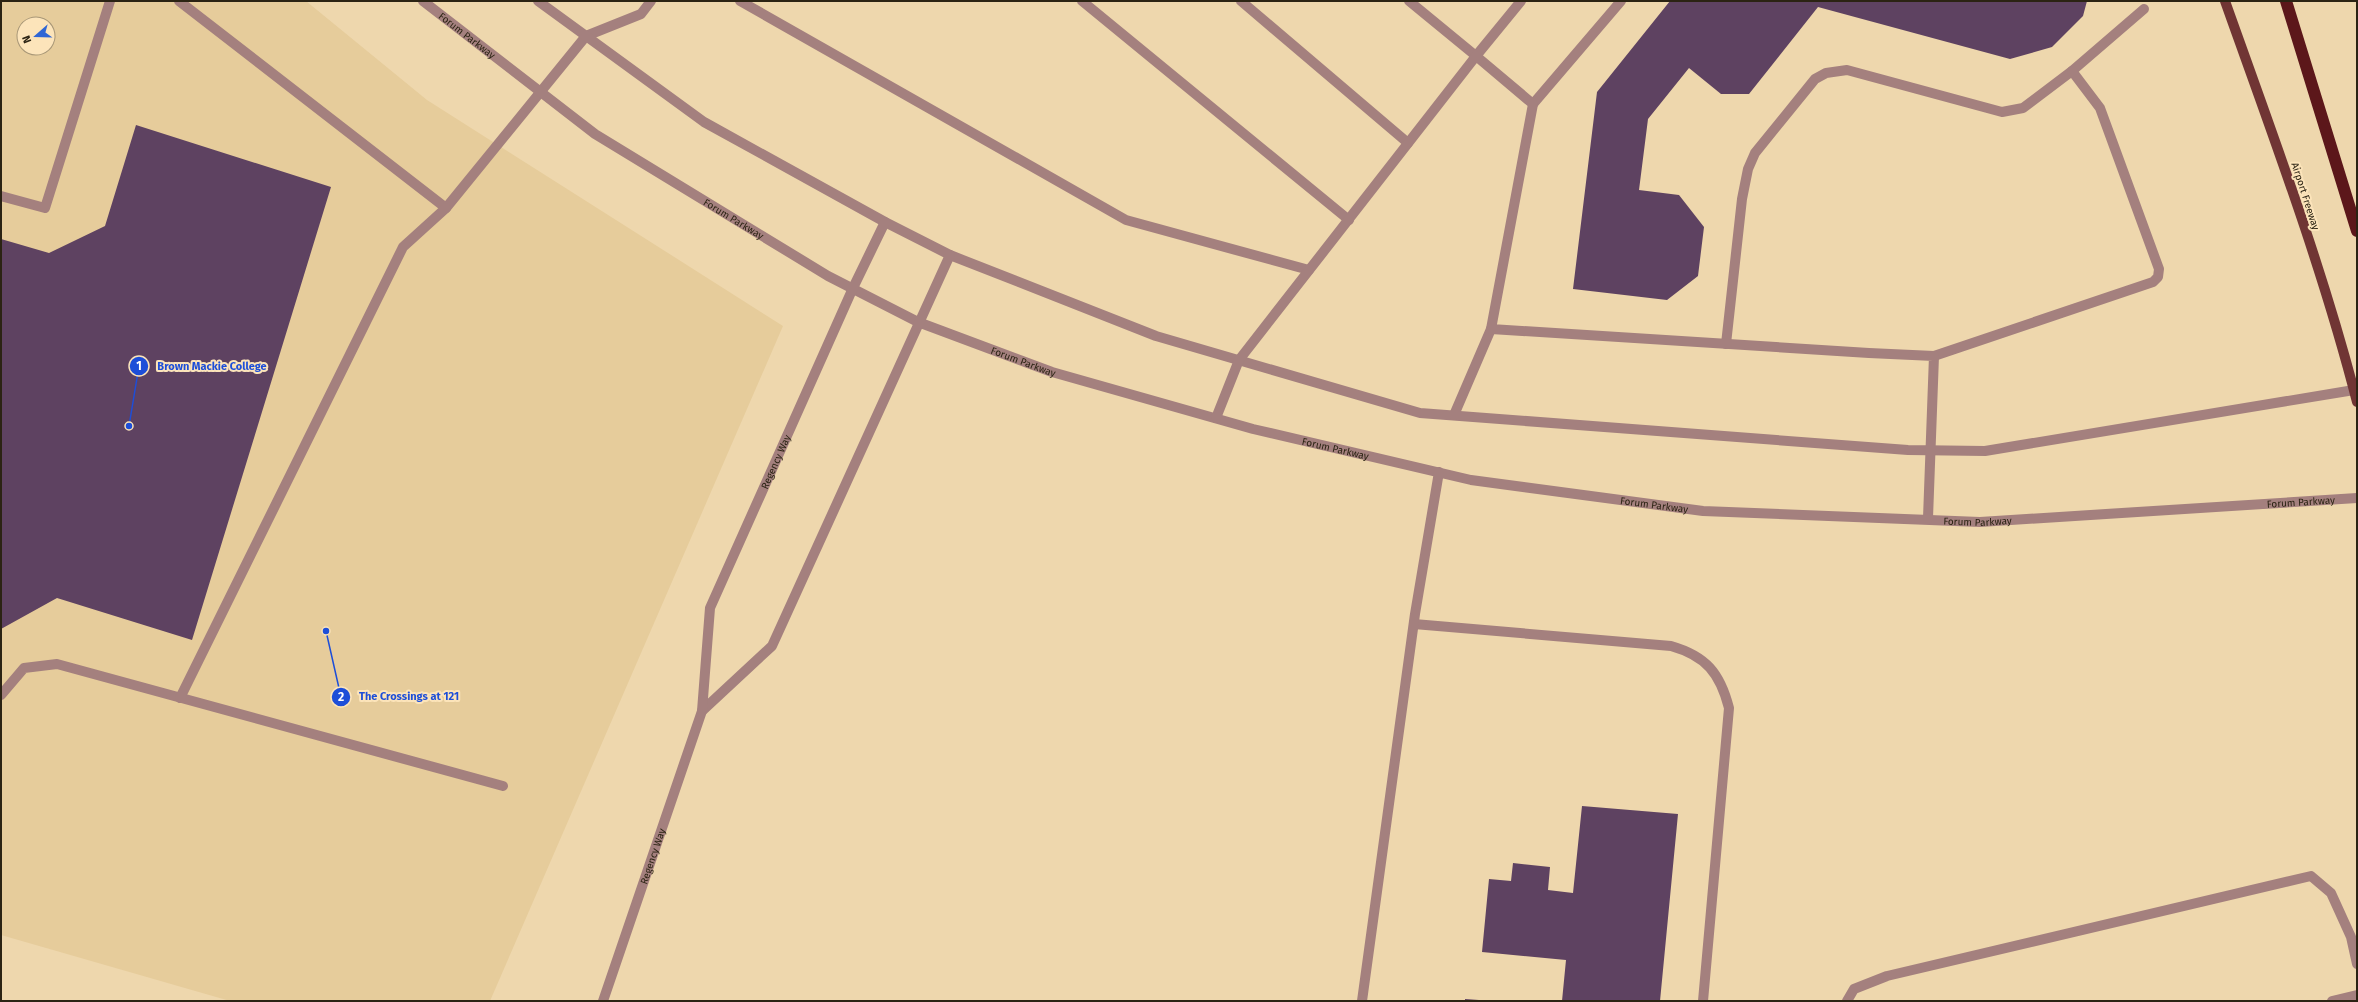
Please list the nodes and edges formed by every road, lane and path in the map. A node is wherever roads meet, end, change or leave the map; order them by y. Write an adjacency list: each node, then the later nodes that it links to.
1 (110, 1): 21 (street)
2 (179, 1): 22 (street)
3 (423, 1): 18 (street, Forum Parkway)
4 (538, 1): 15 (street)
5 (651, 1): 15 (street)
6 (740, 1): 27 (street)
7 (1082, 1): 23 (street)
8 (1241, 1): 20 (street)
9 (1409, 1): 16 (street)
10 (1521, 1): 16 (street)
11 (1621, 1): 19 (street)
12 (2225, 1): 34 (main road, Airport Freeway)
13 (2286, 1): 25 (highway)
14 (2144, 9): 17 (street)
15 (586, 36): 18 (street); 24 (street)
16 (1476, 56): 19 (street); 20 (street)
17 (2072, 71): 31 (street); 32 (street)
18 (539, 93): 22 (street); 28 (street, Forum Parkway)
19 (1533, 104): 30 (street)
20 (1408, 143): 23 (street)
21 (1, 196)
22 (446, 208): 44 (street)
23 (1349, 220): 27 (street)
24 (885, 222): 26 (street); 28 (street, Regency Way)
25 (2357, 231)
26 (950, 255): 29 (street, Regency Way); 33 (street)
27 (1309, 270): 33 (street)
28 (853, 288): 29 (street, Forum Parkway); 45 (street, Regency Way)
29 (918, 322): 37 (street, Forum Parkway); 45 (street, Regency Way)
30 (1491, 329): 31 (street); 36 (street)
31 (1726, 344): 32 (street)
32 (1934, 356): 38 (street)
33 (1239, 360): 36 (street); 37 (street)
34 (2354, 390): 35 (main road, Airport Freeway); 38 (street)
35 (2357, 402)
36 (1454, 415): 38 (street)
37 (1216, 418): 39 (street, Forum Parkway)
38 (1931, 450): 41 (street)
39 (1439, 472): 41 (street, Forum Parkway); 42 (street)
40 (2357, 498): 41 (street, Forum Parkway)
41 (1928, 518)
42 (1414, 624): 50 (street); 51 (street)
43 (1, 695): 44 (street)
44 (180, 698): 46 (street)
45 (702, 711): 49 (street, Regency Way)
46 (503, 786)
47 (2357, 964): 52 (street)
48 (2357, 995): 53 (street)
49 (603, 1001)
50 (1362, 1001)
51 (1703, 1001)
52 (1847, 1001)
53 (2332, 1001)

